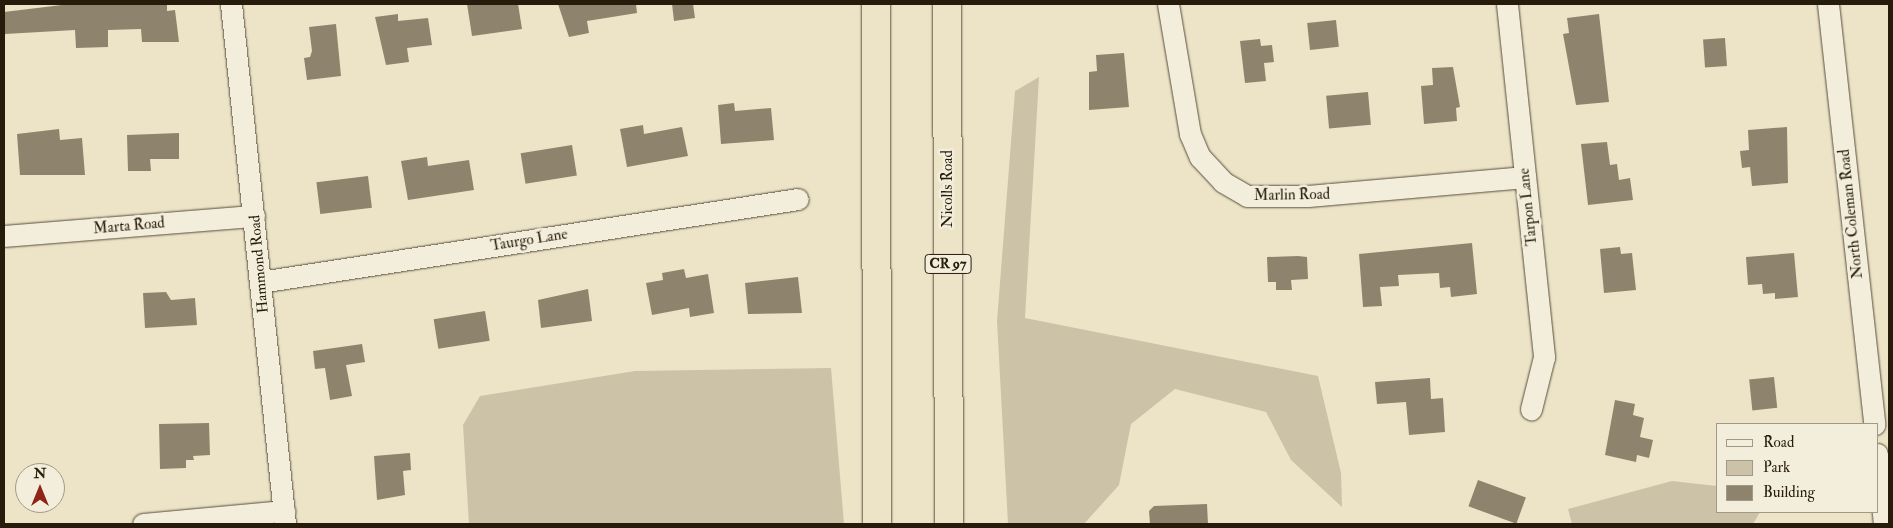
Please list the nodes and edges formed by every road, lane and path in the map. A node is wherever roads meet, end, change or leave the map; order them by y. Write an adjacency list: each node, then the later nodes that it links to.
1 (231, 4): 9 (street, Hammond Road)
2 (876, 4): 17 (highway)
3 (948, 4): 18 (highway, Nicolls Road / CR 97)
4 (1168, 4): 7 (street, Marlin Road)
5 (1507, 4): 7 (street, Tarpon Lane)
6 (1828, 4): 13 (street, North Coleman Road)
7 (1525, 177): 12 (street, Tarpon Lane)
8 (798, 199): 11 (street, Taurgo Lane)
9 (254, 216): 10 (street, Marta Road); 11 (street, Hammond Road)
10 (4, 236)
11 (260, 282): 15 (street, Hammond Road)
12 (1531, 409)
13 (1874, 423)
14 (1878, 464): 19 (street)
15 (284, 518): 16 (street)
16 (143, 524)
17 (877, 524)
18 (949, 524)
19 (1884, 524)

